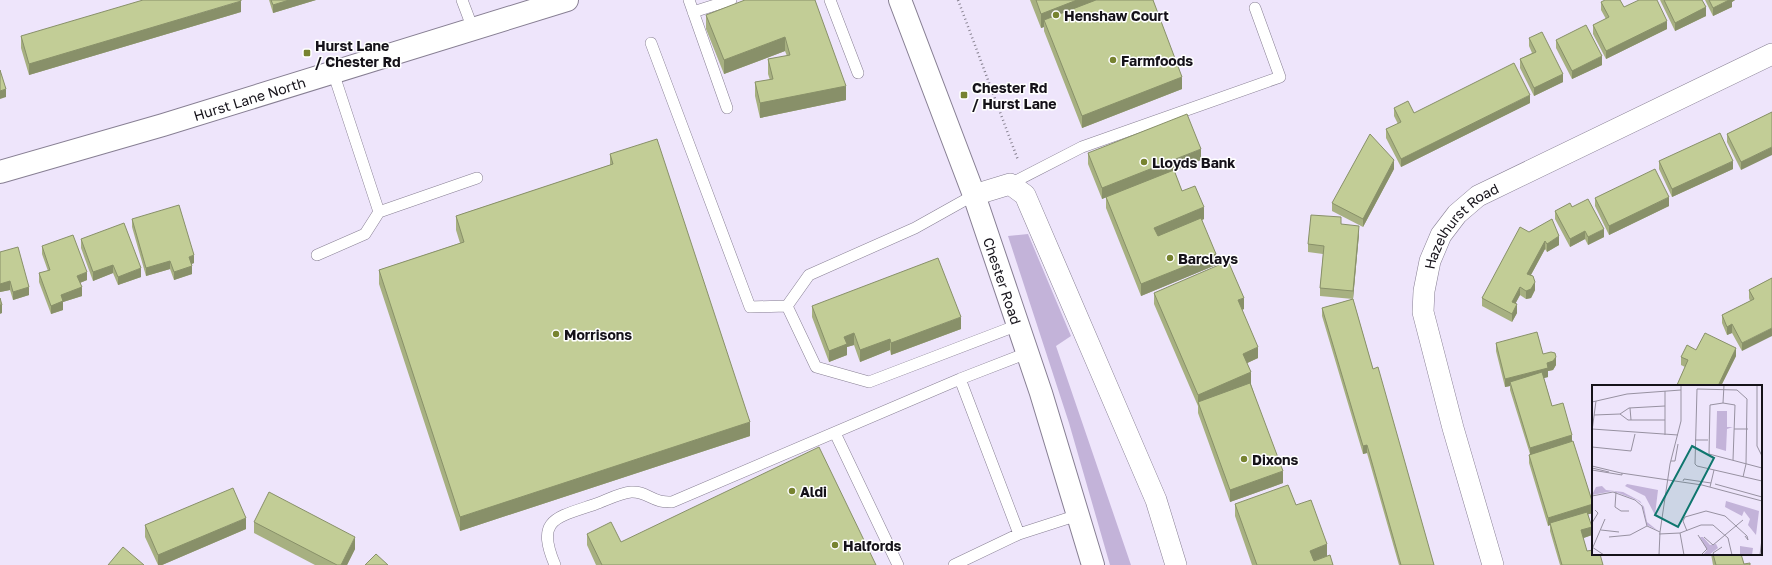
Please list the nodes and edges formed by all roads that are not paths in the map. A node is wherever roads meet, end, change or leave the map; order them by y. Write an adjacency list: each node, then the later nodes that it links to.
1 (462, 0): 9 (lane)
2 (567, 0): 9 (main road, Hurst Lane North)
3 (689, 0): 8 (lane)
4 (731, 0): 8 (lane)
5 (830, 0): 13 (lane)
6 (900, 0): 18 (main road, Chester Road)
7 (1255, 8): 16 (lane)
8 (693, 12): 14 (lane)
9 (472, 29): 12 (main road, Hurst Lane North)
10 (651, 43): 21 (lane)
11 (1772, 54): 33 (street, Hazelhurst Road)
12 (333, 72): 15 (main road, Hurst Lane North); 19 (lane)
13 (858, 74)
14 (727, 108)
15 (0, 172)
16 (1015, 175): 18 (street); 32 (street)
17 (478, 178): 19 (lane)
18 (974, 194): 21 (lane); 22 (main road, Chester Road)
19 (379, 212): 20 (lane)
20 (318, 255)
21 (787, 306): 22 (lane)
22 (1018, 325): 23 (main road, Chester Road)
23 (1027, 353): 24 (lane); 26 (main road, Chester Road)
24 (960, 379): 25 (lane); 27 (lane)
25 (835, 433): 28 (lane); 29 (lane)
26 (1078, 515): 27 (lane); 31 (main road, Chester Road)
27 (1019, 534): 30 (lane)
28 (555, 565)
29 (898, 565)
30 (954, 565)
31 (1094, 565)
32 (1176, 565)
33 (1493, 565)

